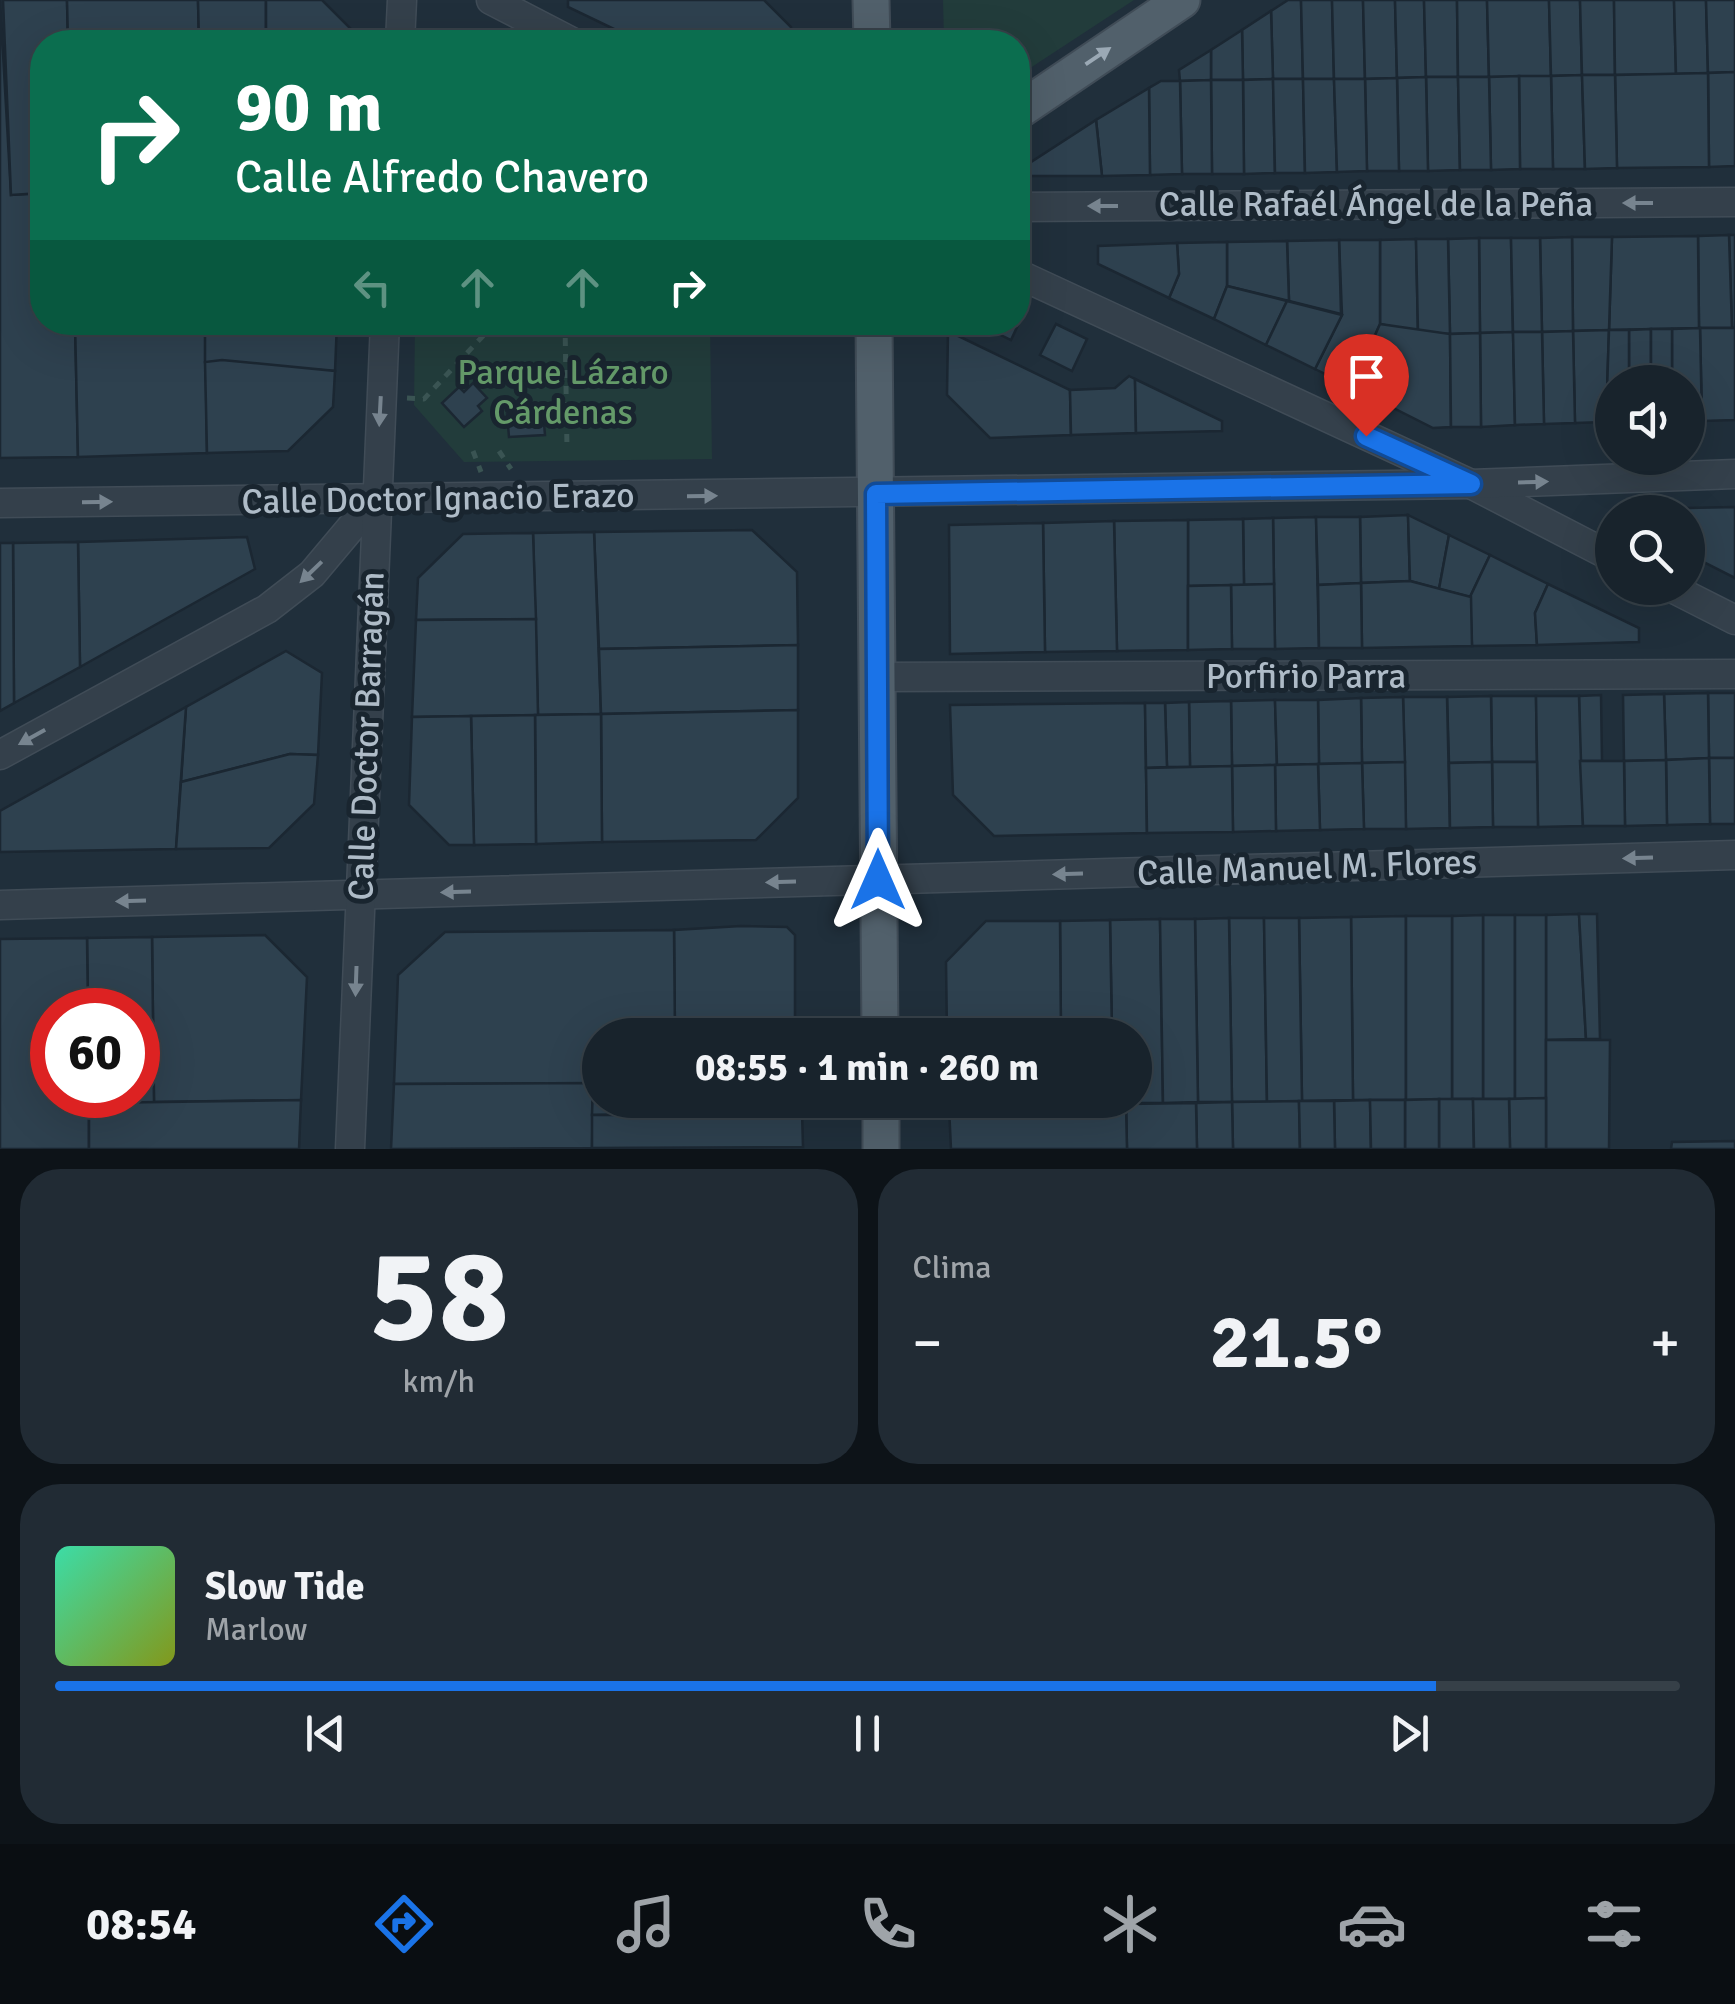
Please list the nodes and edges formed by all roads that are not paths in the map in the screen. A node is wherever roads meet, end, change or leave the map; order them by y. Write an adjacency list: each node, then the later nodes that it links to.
1 (402, 0): 6 (street)
2 (492, 0): 5 (street)
3 (872, 0): 8 (main road)
4 (1182, 0): 9 (main road, one-way to 4)
5 (538, 12): 7 (street)
6 (401, 30)
7 (558, 30)
8 (872, 30)
9 (1030, 103)
10 (1735, 202): 11 (street, Calle Rafaél Ángel de la Peña, one-way to 11)
11 (1030, 206)
12 (1030, 280): 16 (street)
13 (383, 335): 18 (street, Calle Doctor Barragán, one-way to 18)
14 (874, 335): 17 (main road)
15 (1735, 474): 16 (street, Calle Doctor Ignacio Erazo, one-way to 15)
16 (1471, 484): 17 (street, Calle Doctor Ignacio Erazo); 20 (street)
17 (876, 494): 18 (street, Calle Doctor Ignacio Erazo, one-way to 17); 24 (main road)
18 (375, 499): 19 (street, Calle Doctor Ignacio Erazo, one-way to 18); 25 (street, one-way to 25); 28 (street, Calle Doctor Barragán)
19 (0, 503)
20 (1595, 548)
21 (1705, 605): 22 (street)
22 (1735, 620)
23 (1735, 674): 24 (street, Porfirio Parra)
24 (877, 677): 27 (main road)
25 (0, 754)
26 (1735, 855): 27 (street, Calle Manuel M. Flores, one-way to 27)
27 (878, 880): 28 (street, Calle Manuel M. Flores, one-way to 28); 30 (main road)
28 (360, 894): 29 (street, Calle Manuel M. Flores, one-way to 29); 32 (street, Calle Doctor Barragán, one-way to 32)
29 (0, 905)
30 (880, 1018)
31 (880, 1118): 33 (main road)
32 (350, 1149)
33 (881, 1149)

